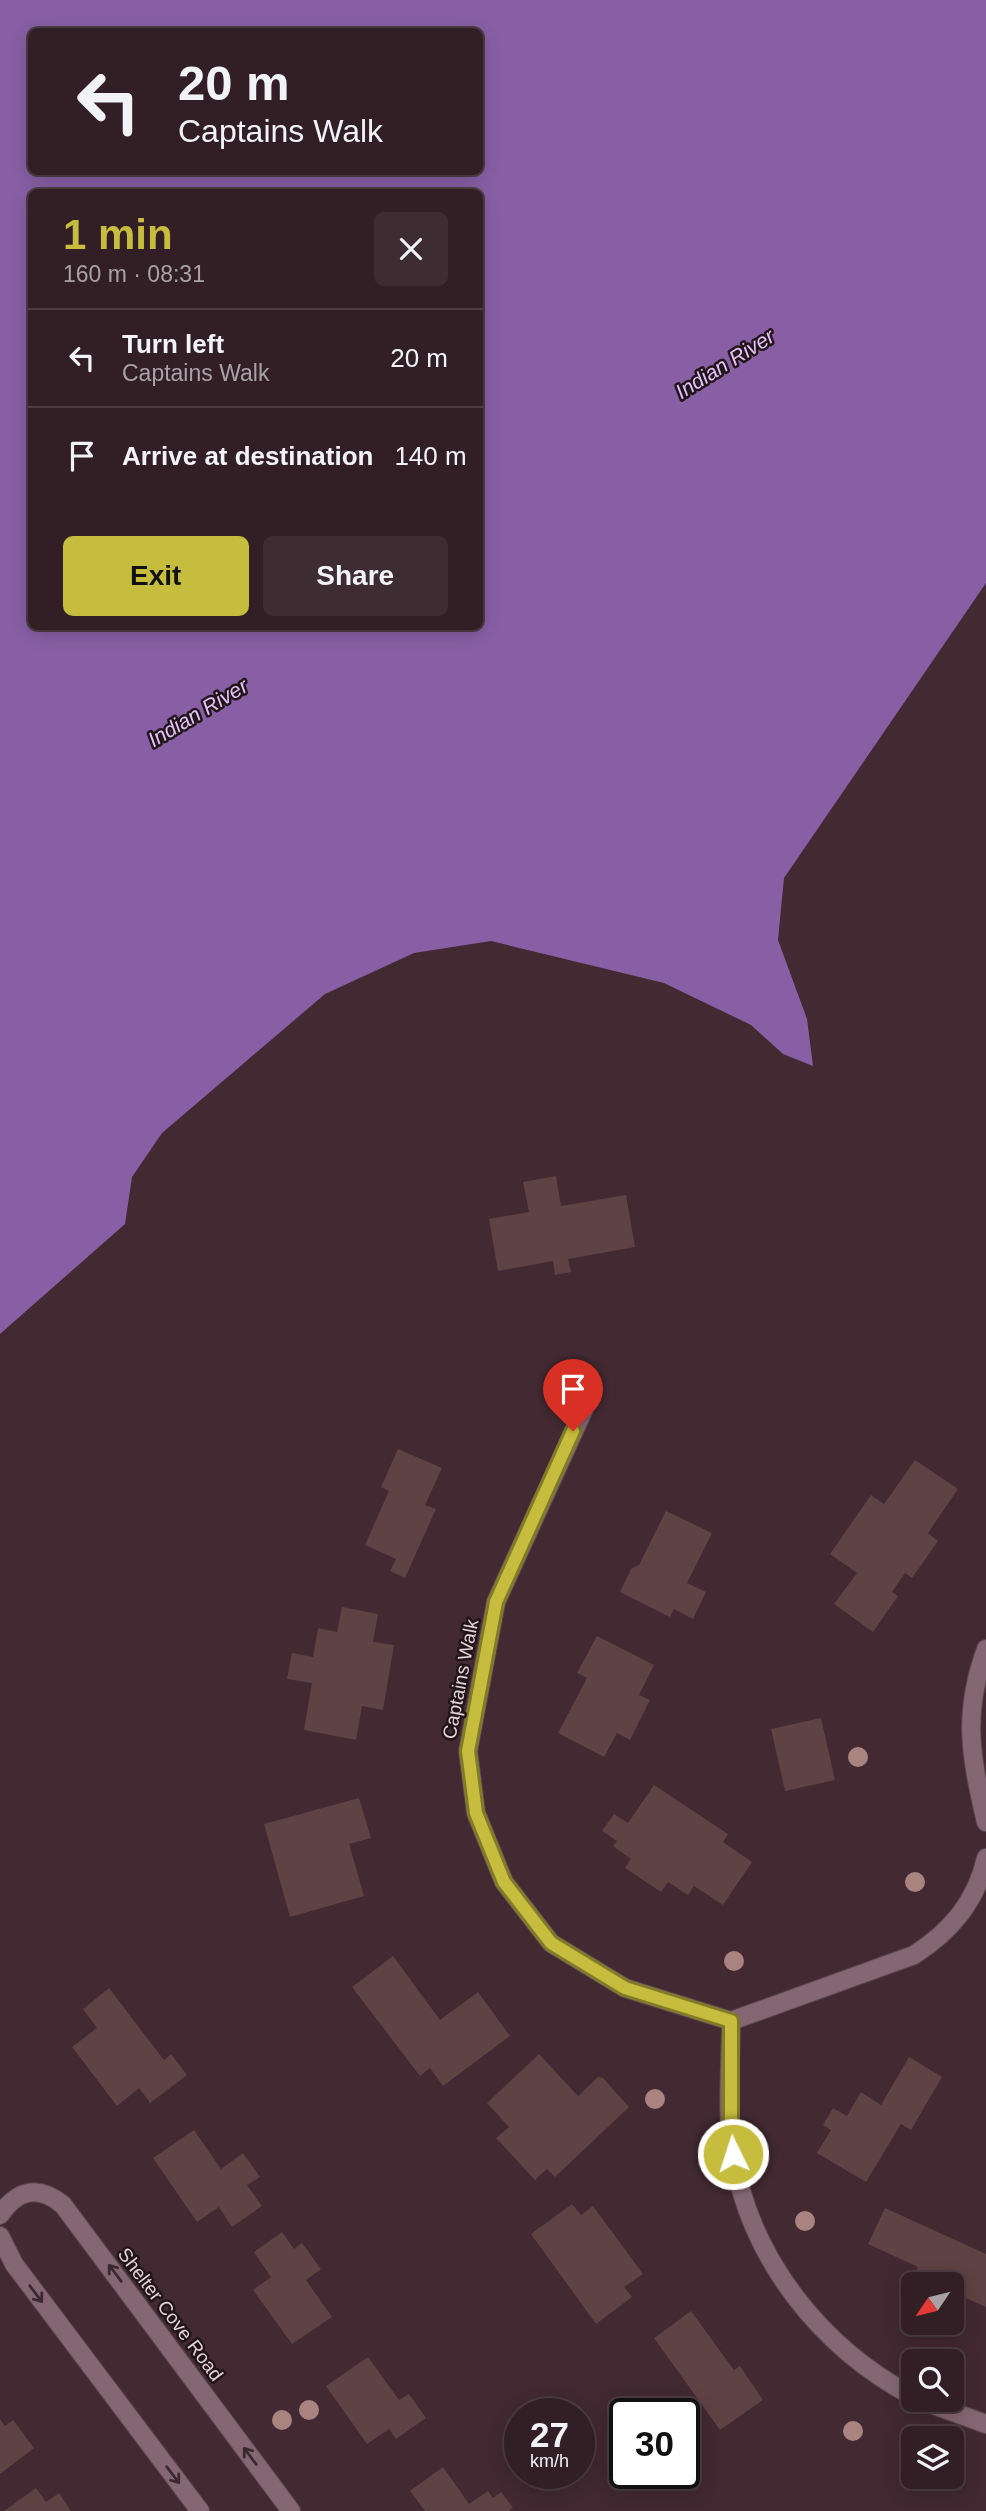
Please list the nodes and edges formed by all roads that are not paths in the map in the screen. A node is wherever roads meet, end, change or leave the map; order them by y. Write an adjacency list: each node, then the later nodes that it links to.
1 (585, 1407): 5 (street, Captains Walk)
2 (986, 1650): 3 (street)
3 (986, 1822)
4 (986, 1858): 5 (street)
5 (731, 2021): 8 (street)
6 (0, 2215): 12 (street, Shelter Cove Road, one-way to 6)
7 (0, 2236): 11 (street, one-way to 11)
8 (901, 2389)
9 (953, 2412): 10 (street)
10 (986, 2424)
11 (200, 2511)
12 (291, 2511)

